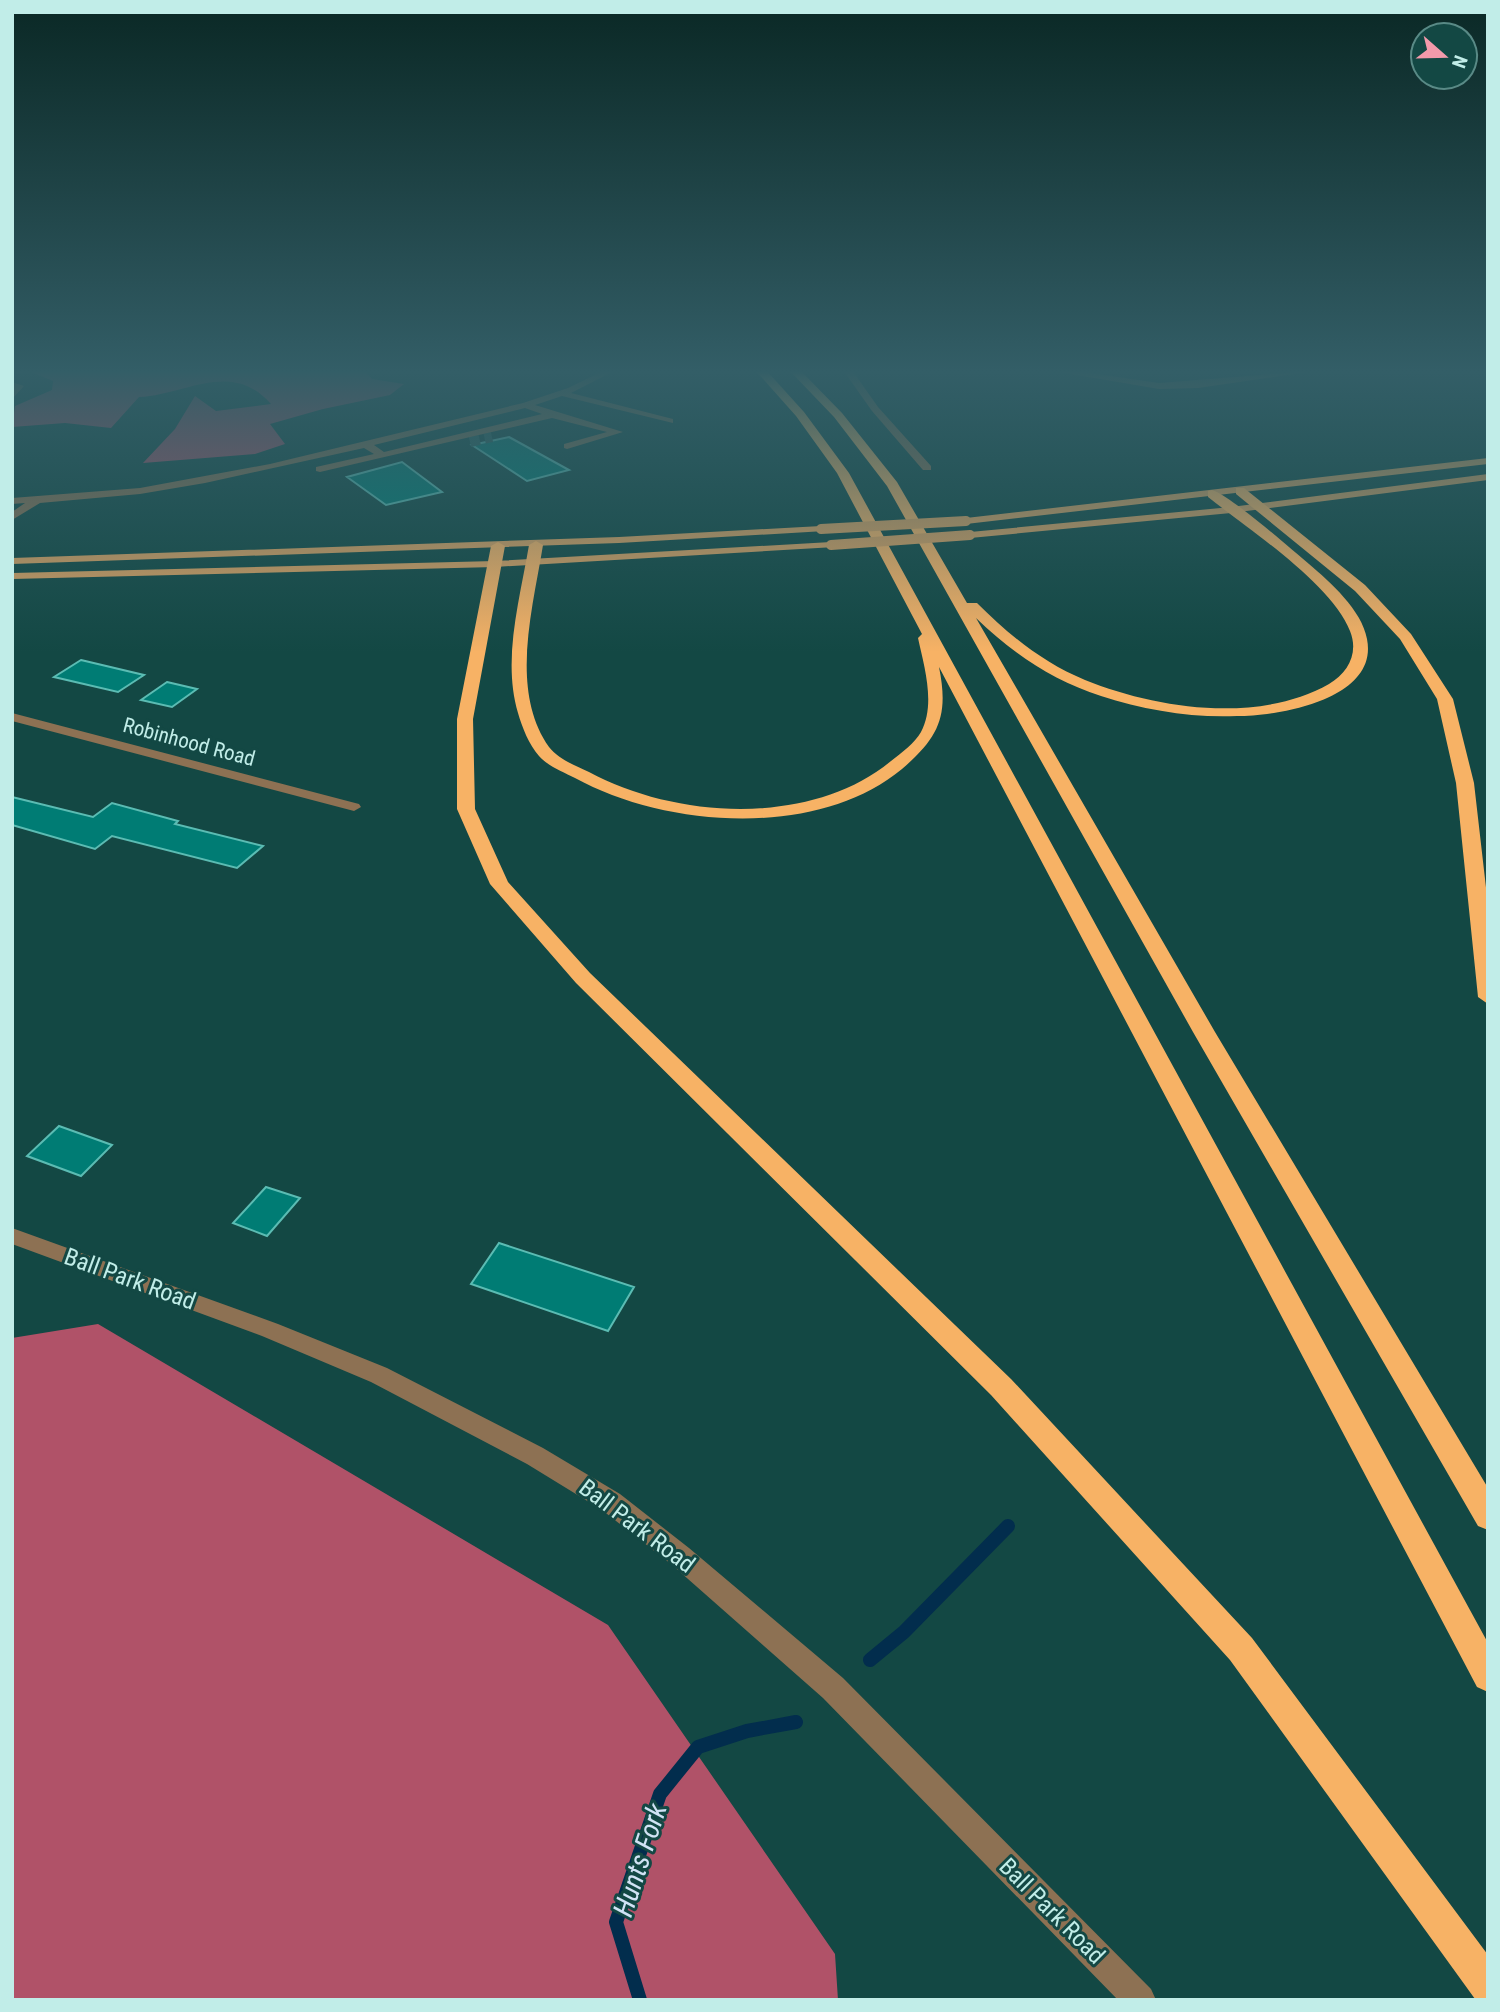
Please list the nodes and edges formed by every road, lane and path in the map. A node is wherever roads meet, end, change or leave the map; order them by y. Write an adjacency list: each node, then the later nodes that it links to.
1 (267, 464): 12 (street)
2 (343, 464): 8 (street)
3 (836, 464): 22 (highway)
4 (876, 464): 21 (highway)
5 (923, 464): 7 (street)
6 (1464, 464): 10 (main road)
7 (927, 468)
8 (320, 469)
9 (1488, 477): 14 (main road)
10 (1240, 491): 11 (main road); 14 (highway)
11 (1212, 494): 15 (highway); 17 (main road, bridge)
12 (37, 500): 13 (street); 16 (street)
13 (12, 501)
14 (1258, 506): 15 (main road); 25 (highway)
15 (1231, 510): 17 (main road, bridge); 21 (highway)
16 (12, 517)
17 (535, 553): 18 (main road); 18 (main road); 22 (highway)
18 (496, 555): 19 (main road); 20 (main road); 29 (highway)
19 (12, 561)
20 (12, 576)
21 (948, 581): 27 (highway)
22 (920, 615): 28 (highway)
23 (12, 717): 24 (street, Robinhood Road)
24 (354, 807)
25 (1488, 997)
26 (12, 1236): 30 (street, Ball Park Road)
27 (1488, 1516)
28 (1488, 1676)
29 (1488, 1986)
30 (1140, 2000)

